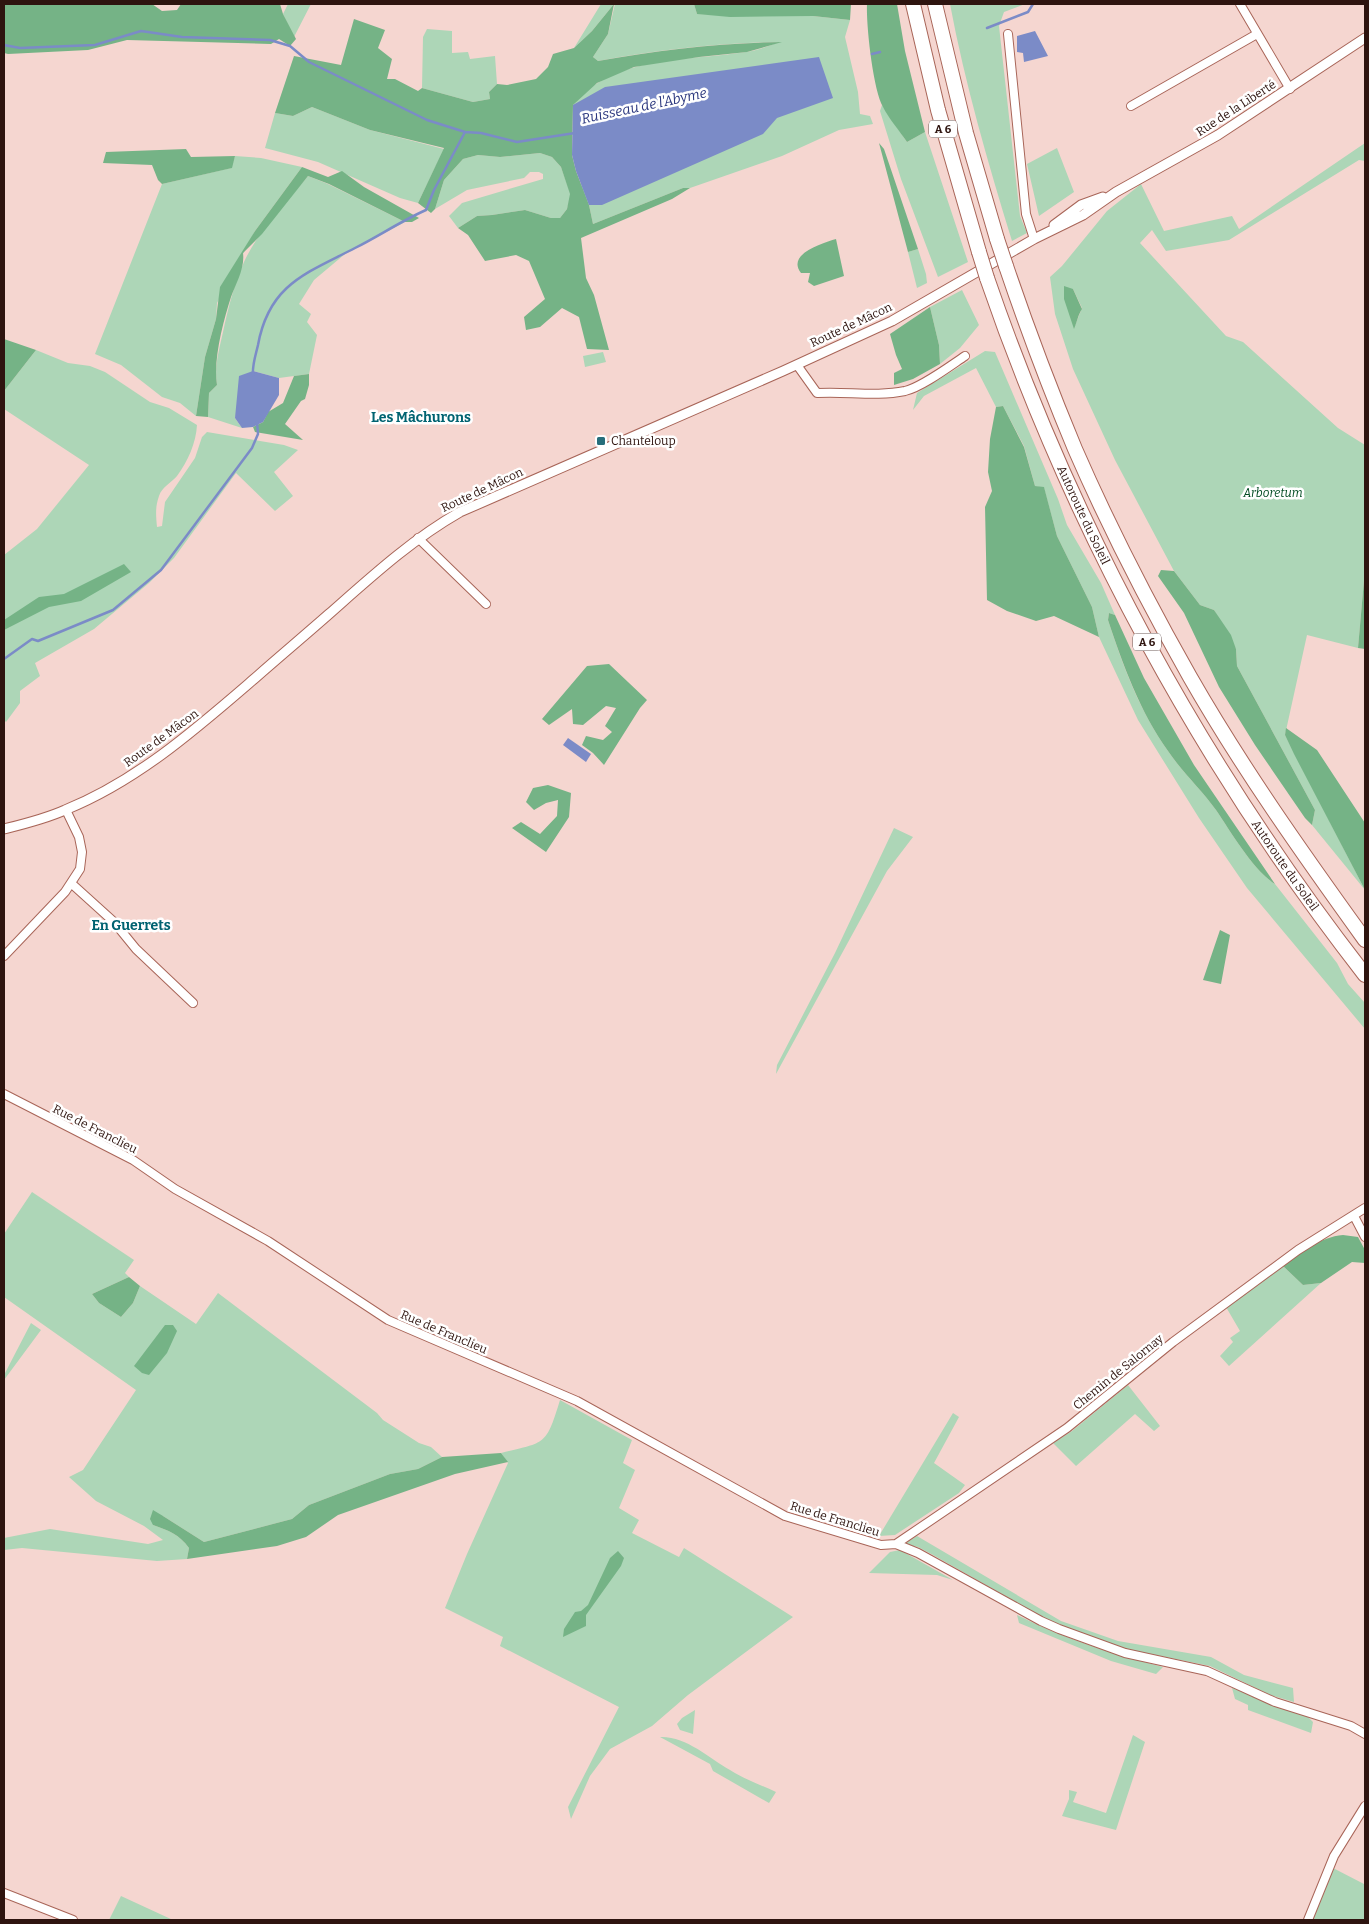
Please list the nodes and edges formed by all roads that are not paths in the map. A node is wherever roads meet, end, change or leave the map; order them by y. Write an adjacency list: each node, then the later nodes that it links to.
1 (913, 4): 20 (highway, Autoroute du Soleil / A 6, bridge)
2 (935, 4): 10 (highway, Autoroute du Soleil / A 6, bridge)
3 (1240, 4): 5 (street)
4 (1008, 34): 9 (street)
5 (1257, 34): 7 (street); 8 (street)
6 (1365, 38): 7 (street, Rue de la Liberté)
7 (1290, 89): 9 (street, Rue de la Liberté)
8 (1131, 106)
9 (1034, 239): 10 (street, Rue de la Liberté)
10 (1000, 265): 12 (street, Route de Mâcon); 18 (highway, Autoroute du Soleil / A 6)
11 (965, 356): 12 (street)
12 (797, 365): 13 (street, Route de Mâcon)
13 (418, 538): 14 (street); 15 (street, Route de Mâcon)
14 (486, 604)
15 (66, 810): 16 (street, Route de Mâcon); 17 (street)
16 (4, 829)
17 (72, 884): 19 (street); 21 (street)
18 (1365, 940)
19 (4, 956)
20 (1365, 975)
21 (193, 1003)
22 (4, 1094): 26 (street, Rue de Franclieu)
23 (1365, 1208): 24 (street, Chemin de Salornay)
24 (1354, 1216): 25 (street); 26 (street, Chemin de Salornay)
25 (1365, 1237)
26 (896, 1544): 27 (street, Rue de Franclieu)
27 (1365, 1734)
28 (1365, 1806): 31 (street)
29 (4, 1893): 30 (street)
30 (73, 1920)
31 (1308, 1920)

